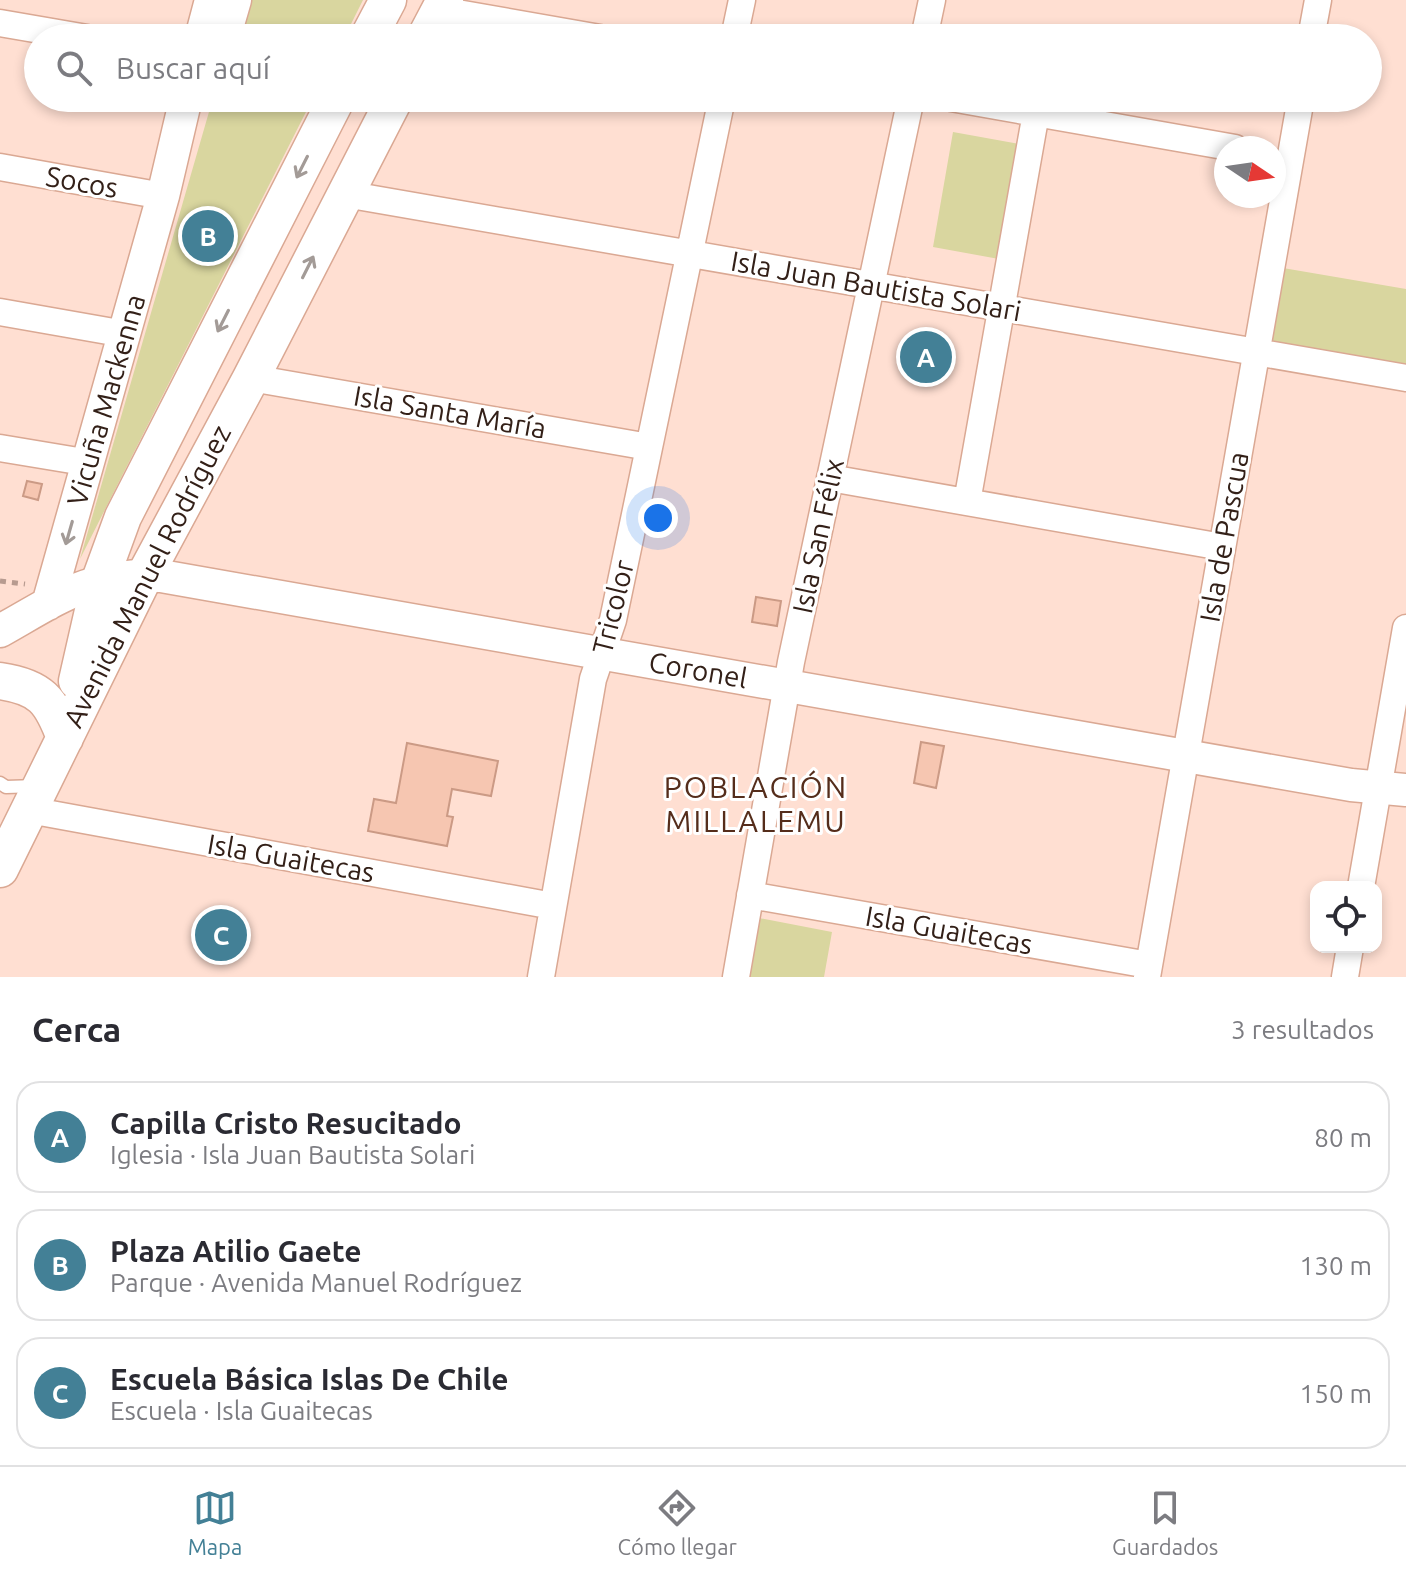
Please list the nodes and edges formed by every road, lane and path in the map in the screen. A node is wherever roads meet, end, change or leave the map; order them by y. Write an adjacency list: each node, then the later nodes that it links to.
1 (211, 0): 9 (street)
2 (235, 0): 10 (street)
3 (388, 0): 11 (main road)
4 (742, 0): 13 (street)
5 (932, 0): 14 (street)
6 (1318, 0): 15 (street)
7 (430, 12): 12 (street)
8 (0, 23): 16 (street)
9 (205, 24)
10 (228, 24)
11 (375, 24)
12 (508, 24)
13 (737, 24)
14 (927, 24)
15 (1314, 24)
16 (24, 27)
17 (183, 112): 30 (street, Vicuña Mackenna)
18 (196, 112): 30 (street, Vicuña Mackenna)
19 (330, 112): 47 (main road, Avenida Manuel Rodríguez, one-way to 47)
20 (388, 112): 29 (main road, Avenida Manuel Rodríguez)
21 (719, 112): 32 (street, Tricolor)
22 (908, 112): 33 (street, Isla San Félix)
23 (1030, 112): 25 (street)
24 (1296, 112): 27 (street, Isla de Pascua)
25 (1036, 113): 26 (street); 34 (street)
26 (1214, 144)
27 (1286, 144)
28 (0, 167): 30 (street, Socos)
29 (345, 194): 32 (street, Isla Juan Bautista Solari); 38 (main road, Avenida Manuel Rodríguez, one-way to 29)
30 (163, 196): 36 (street, Vicuña Mackenna)
31 (1275, 208): 37 (street, Isla de Pascua)
32 (689, 254): 33 (street, Isla Juan Bautista Solari); 40 (street, Tricolor)
33 (871, 285): 34 (street, Isla Juan Bautista Solari); 43 (street, Isla San Félix)
34 (1002, 308): 37 (street, Isla Juan Bautista Solari); 44 (street)
35 (0, 312): 36 (street)
36 (125, 334): 42 (street, Vicuña Mackenna)
37 (1256, 352): 39 (street, Isla Juan Bautista Solari); 45 (street, Isla de Pascua)
38 (251, 378): 40 (street, Isla Santa María); 46 (main road, Avenida Manuel Rodríguez)
39 (1406, 378)
40 (649, 447): 51 (street, Tricolor)
41 (0, 448): 42 (street)
42 (90, 463): 48 (street, Vicuña Mackenna, one-way to 48)
43 (830, 478): 44 (street); 53 (street, Isla San Félix)
44 (967, 502): 45 (street)
45 (1222, 547): 55 (street, Isla de Pascua)
46 (145, 575): 47 (street, Coronel); 51 (street, Coronel); 54 (main road, Avenida Manuel Rodríguez)
47 (100, 580): 48 (street, Coronel); 54 (main road, Avenida Manuel Rodríguez)
48 (48, 604): 50 (street, Coronel)
49 (1406, 628): 57 (street)
50 (0, 631)
51 (602, 653): 53 (street, Coronel); 62 (street, Tricolor)
52 (1, 682): 54 (main road)
53 (787, 685): 55 (street, Coronel); 61 (street, Isla San Félix)
54 (65, 738): 58 (main road)
55 (1185, 755): 57 (street, Coronel); 64 (street, Isla de Pascua)
56 (0, 783): 58 (lane)
57 (1392, 789): 60 (street)
58 (35, 798): 59 (main road); 62 (street, Isla Guaitecas)
59 (0, 869)
60 (1363, 881)
61 (750, 895): 64 (street, Isla Guaitecas); 66 (street, Isla San Félix)
62 (553, 906): 65 (street, Tricolor)
63 (1349, 953): 67 (street)
64 (1148, 971)
65 (541, 977)
66 (736, 977)
67 (1345, 977)

